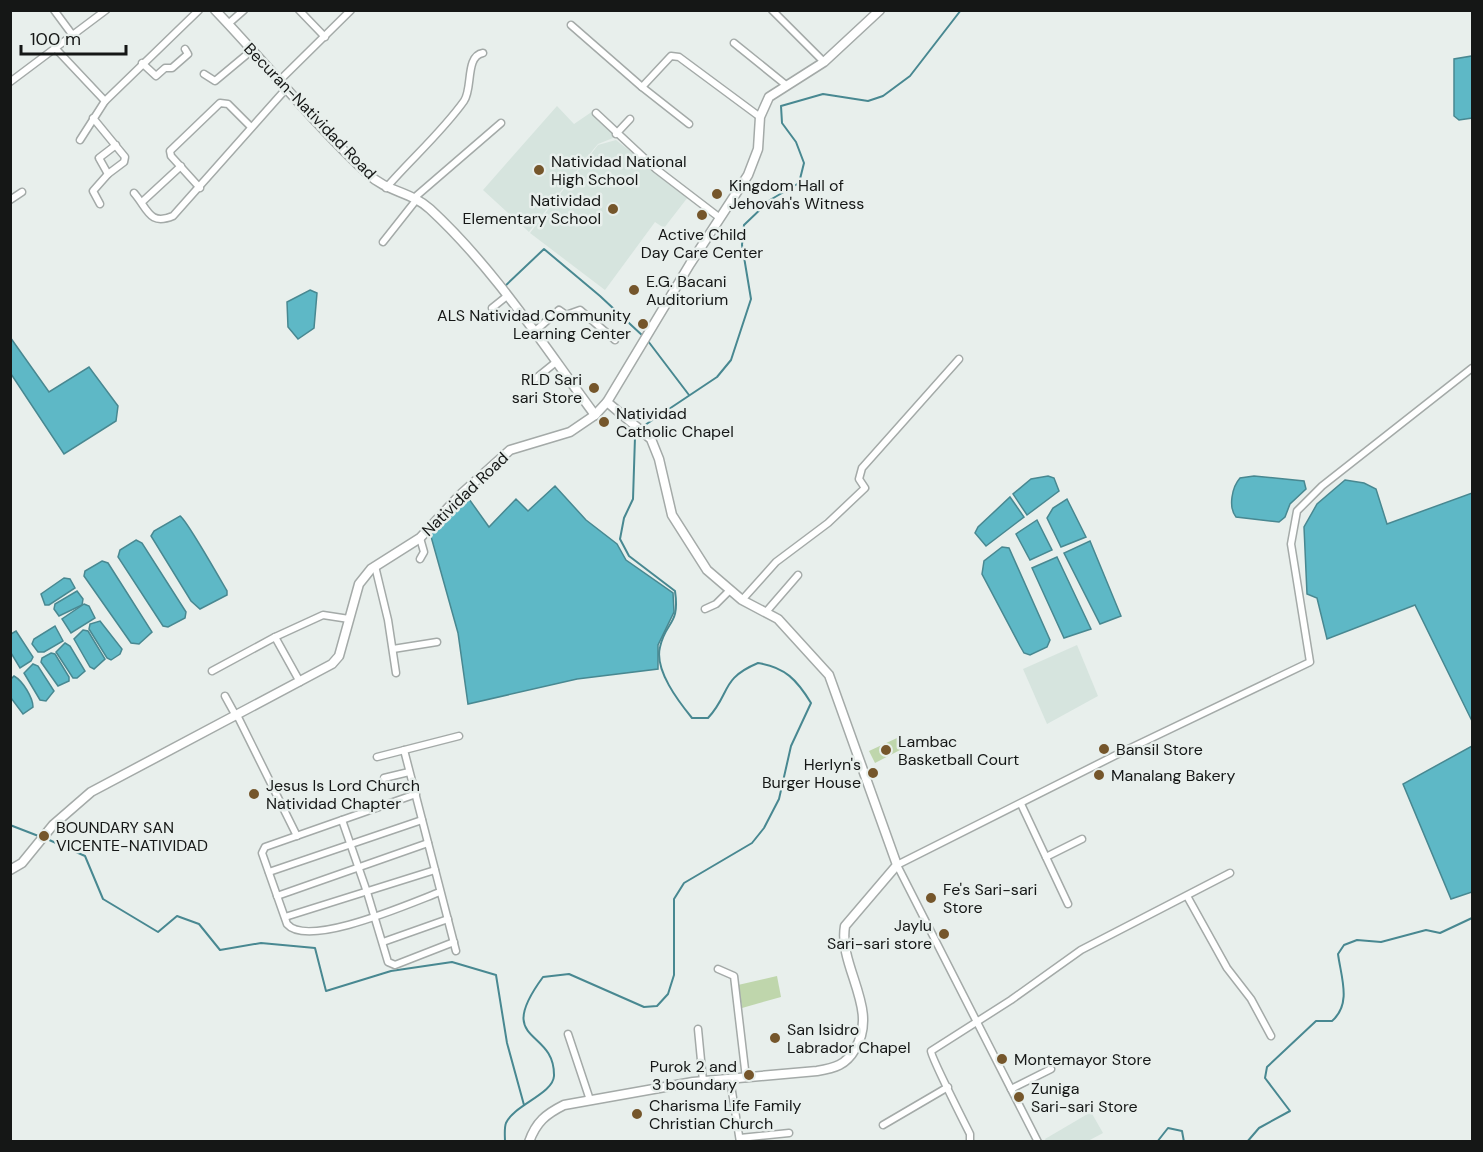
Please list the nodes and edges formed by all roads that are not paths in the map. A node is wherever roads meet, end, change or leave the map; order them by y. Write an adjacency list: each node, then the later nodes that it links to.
1 (54, 10): 12 (street)
2 (199, 10): 20 (street)
3 (215, 10): 10 (street, Becuran-Natividad Road)
4 (244, 10): 10 (street)
5 (299, 10): 13 (street)
6 (351, 10): 13 (street)
7 (772, 10): 19 (street)
8 (880, 10): 19 (street, Natividad Road)
9 (103, 11): 12 (street)
10 (228, 24): 17 (street, Becuran-Natividad Road)
11 (571, 25): 25 (street)
12 (74, 37): 15 (street)
13 (325, 37): 23 (street)
14 (734, 43): 24 (street)
15 (56, 49): 22 (street); 27 (street)
16 (185, 49): 20 (street)
17 (251, 51): 21 (street); 23 (street, Becuran-Natividad Road)
18 (483, 53): 41 (street)
19 (824, 62): 24 (street, Natividad Road)
20 (142, 63): 27 (street)
21 (204, 74)
22 (10, 82)
23 (278, 82): 26 (street, Becuran-Natividad Road)
24 (786, 85): 29 (street, Natividad Road)
25 (642, 87): 29 (street); 33 (street)
26 (285, 90): 34 (street); 41 (street, Becuran-Natividad Road)
27 (105, 101): 30 (street)
28 (596, 113): 35 (street)
29 (760, 117): 48 (street, Natividad Road)
30 (93, 118): 36 (street); 37 (street)
31 (630, 119): 35 (street)
32 (501, 123): 44 (street)
33 (689, 124)
34 (251, 127): 38 (street); 40 (street)
35 (616, 134): 48 (street)
36 (80, 140)
37 (116, 145): 39 (street); 39 (street)
38 (181, 166): 40 (street); 46 (street)
39 (108, 174): 47 (street)
40 (200, 188): 46 (street)
41 (386, 188): 44 (street, Becuran-Natividad Road)
42 (22, 192): 45 (street)
43 (134, 193): 46 (street)
44 (415, 199): 49 (street); 50 (street)
45 (10, 200)
46 (142, 202)
47 (100, 204)
48 (720, 218): 58 (street, Natividad Road)
49 (383, 242)
50 (507, 296): 51 (street); 52 (street)
51 (492, 308)
52 (534, 332): 53 (street); 55 (street)
53 (615, 340)
54 (959, 359): 65 (street)
55 (556, 362): 57 (street); 59 (street)
56 (1473, 368): 83 (street)
57 (535, 379)
58 (607, 402): 59 (street, Natividad Road); 64 (street)
59 (595, 415): 60 (street, Natividad Road)
60 (420, 538): 61 (street); 62 (street, Natividad Road)
61 (420, 559)
62 (375, 566): 68 (street, Natividad Road); 71 (street)
63 (798, 575): 67 (street)
64 (729, 591): 65 (street); 66 (street)
65 (742, 600): 67 (street)
66 (705, 609)
67 (766, 612): 91 (street)
68 (349, 619): 69 (street); 74 (street, Natividad Road)
69 (275, 637): 72 (street); 74 (street)
70 (437, 642): 71 (street)
71 (393, 649): 73 (street)
72 (212, 671)
73 (396, 673)
74 (300, 682): 76 (street, Natividad Road)
75 (225, 696): 76 (street)
76 (237, 716): 86 (street); 93 (street, Natividad Road)
77 (459, 736): 78 (street)
78 (404, 750): 79 (street); 80 (street)
79 (377, 757)
80 (410, 772): 81 (street); 82 (street)
81 (384, 778)
82 (416, 794): 84 (street); 85 (street)
83 (1021, 804): 90 (street); 91 (street)
84 (342, 820): 86 (street); 89 (street)
85 (422, 820): 88 (street); 89 (street)
86 (297, 836): 95 (street)
87 (1082, 839): 90 (street)
88 (428, 843): 92 (street); 94 (street)
89 (351, 844): 92 (street); 95 (street)
90 (1046, 857): 101 (street)
91 (897, 865): 109 (street); 114 (street)
92 (359, 868): 97 (street); 99 (street)
93 (10, 870)
94 (435, 870): 97 (street); 98 (street)
95 (269, 872): 99 (street)
96 (1230, 873): 100 (street)
97 (368, 892): 102 (street); 103 (street)
98 (440, 892): 102 (street); 104 (street)
99 (277, 896): 103 (street)
100 (1187, 896): 109 (street); 112 (street)
101 (1068, 904)
102 (375, 916): 103 (street); 105 (street)
103 (285, 917)
104 (448, 919): 105 (street); 106 (street)
105 (383, 942): 106 (street)
106 (454, 942): 107 (street)
107 (456, 951)
108 (718, 969): 114 (street)
109 (976, 1021): 117 (street); 118 (street)
110 (698, 1029): 116 (street)
111 (568, 1034): 119 (street)
112 (1271, 1036)
113 (1051, 1069): 118 (street)
114 (746, 1078): 115 (street)
115 (730, 1079): 116 (street); 122 (street)
116 (703, 1081): 119 (street)
117 (948, 1087): 120 (street); 124 (street)
118 (1011, 1089): 125 (street)
119 (590, 1100): 123 (street)
120 (883, 1125)
121 (789, 1133): 122 (street)
122 (740, 1140)
123 (529, 1142)
124 (970, 1142)
125 (1038, 1142)

